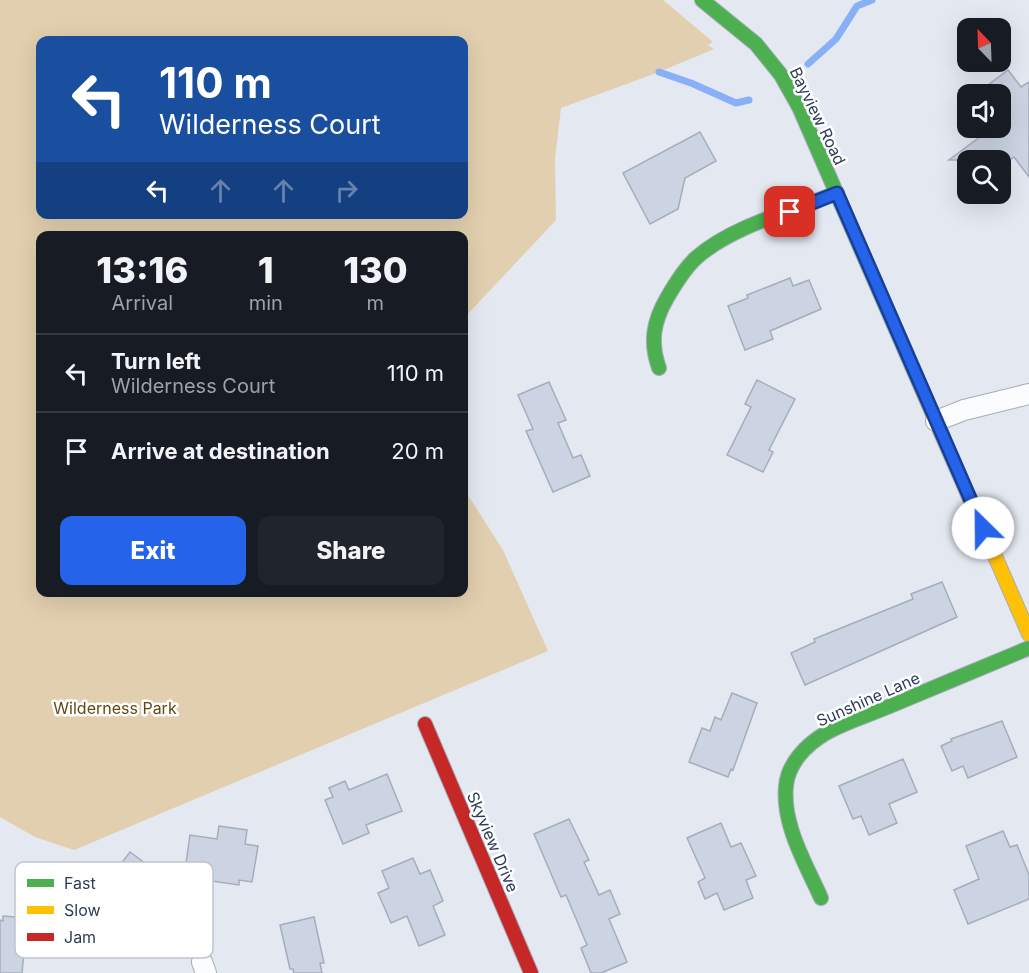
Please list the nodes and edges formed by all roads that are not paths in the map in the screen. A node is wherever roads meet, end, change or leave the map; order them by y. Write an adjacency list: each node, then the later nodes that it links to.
1 (702, 0): 2 (street, Bayview Road)
2 (837, 193): 3 (street); 5 (street, Bayview Road)
3 (659, 368)
4 (1029, 394): 5 (street)
5 (936, 421): 6 (street, Bayview Road)
6 (1029, 634)
7 (1029, 648): 9 (street, Sunshine Lane)
8 (425, 724): 10 (street, Skyview Drive)
9 (821, 898)
10 (531, 973)

